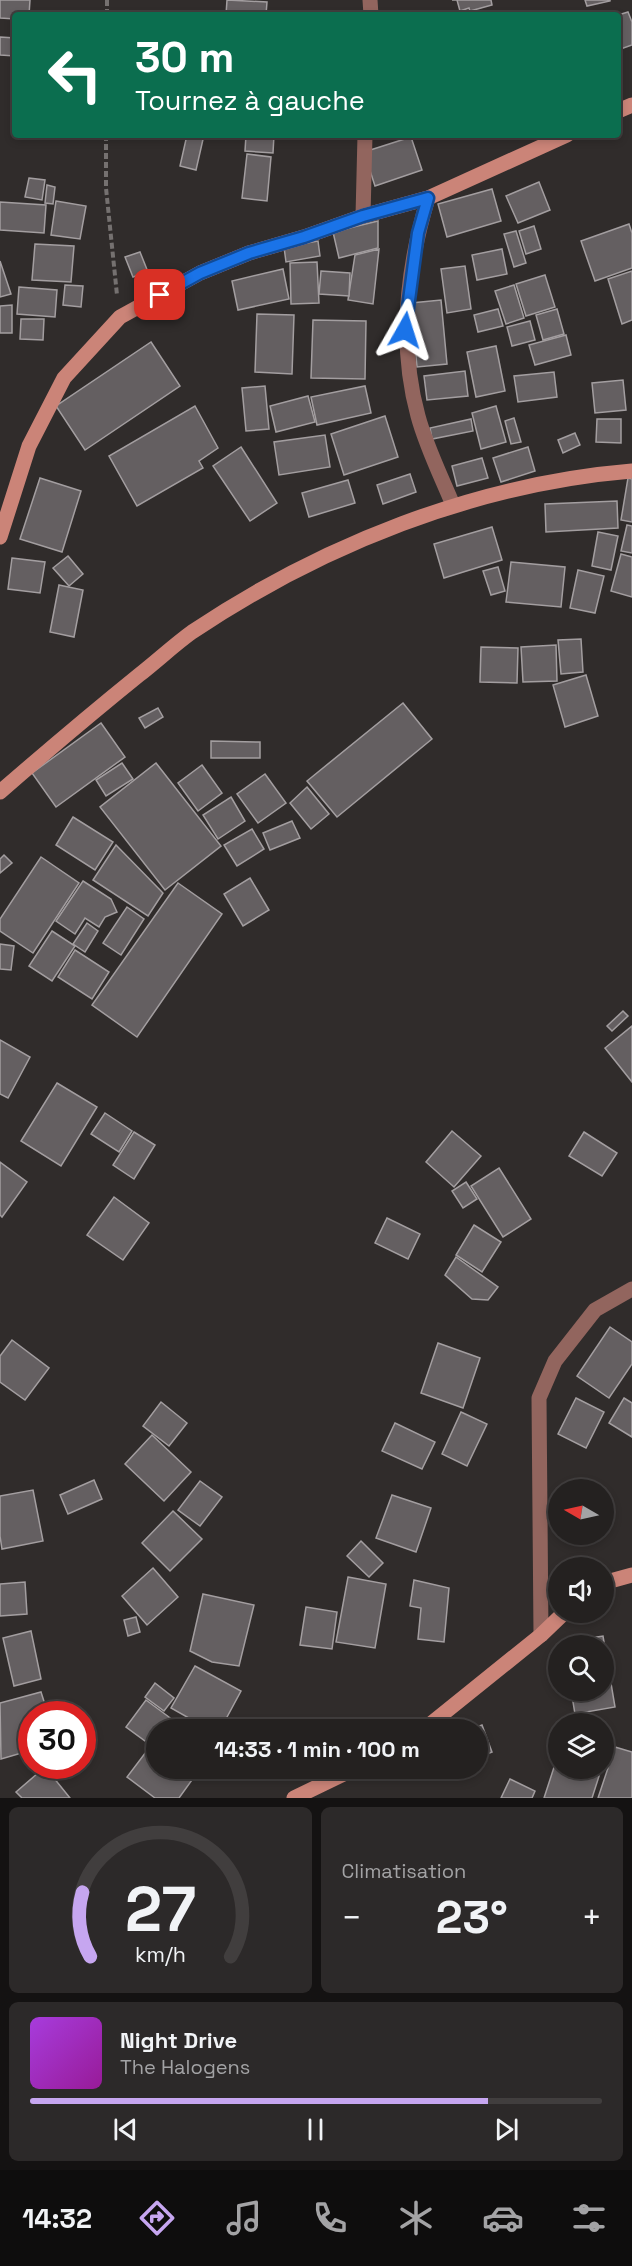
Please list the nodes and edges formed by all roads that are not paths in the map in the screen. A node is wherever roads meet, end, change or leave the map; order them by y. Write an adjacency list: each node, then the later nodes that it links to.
1 (364, 138): 4 (street)
2 (560, 138): 3 (street)
3 (428, 198): 4 (street); 6 (street)
4 (363, 216): 7 (street)
5 (632, 471): 6 (street)
6 (453, 505): 8 (street)
7 (0, 537)
8 (0, 792)
9 (632, 1289): 13 (street)
10 (632, 1575): 11 (street)
11 (614, 1580)
12 (554, 1623): 13 (street)
13 (542, 1635): 14 (street)
14 (437, 1719)
15 (333, 1779): 16 (street)
16 (294, 1798)

